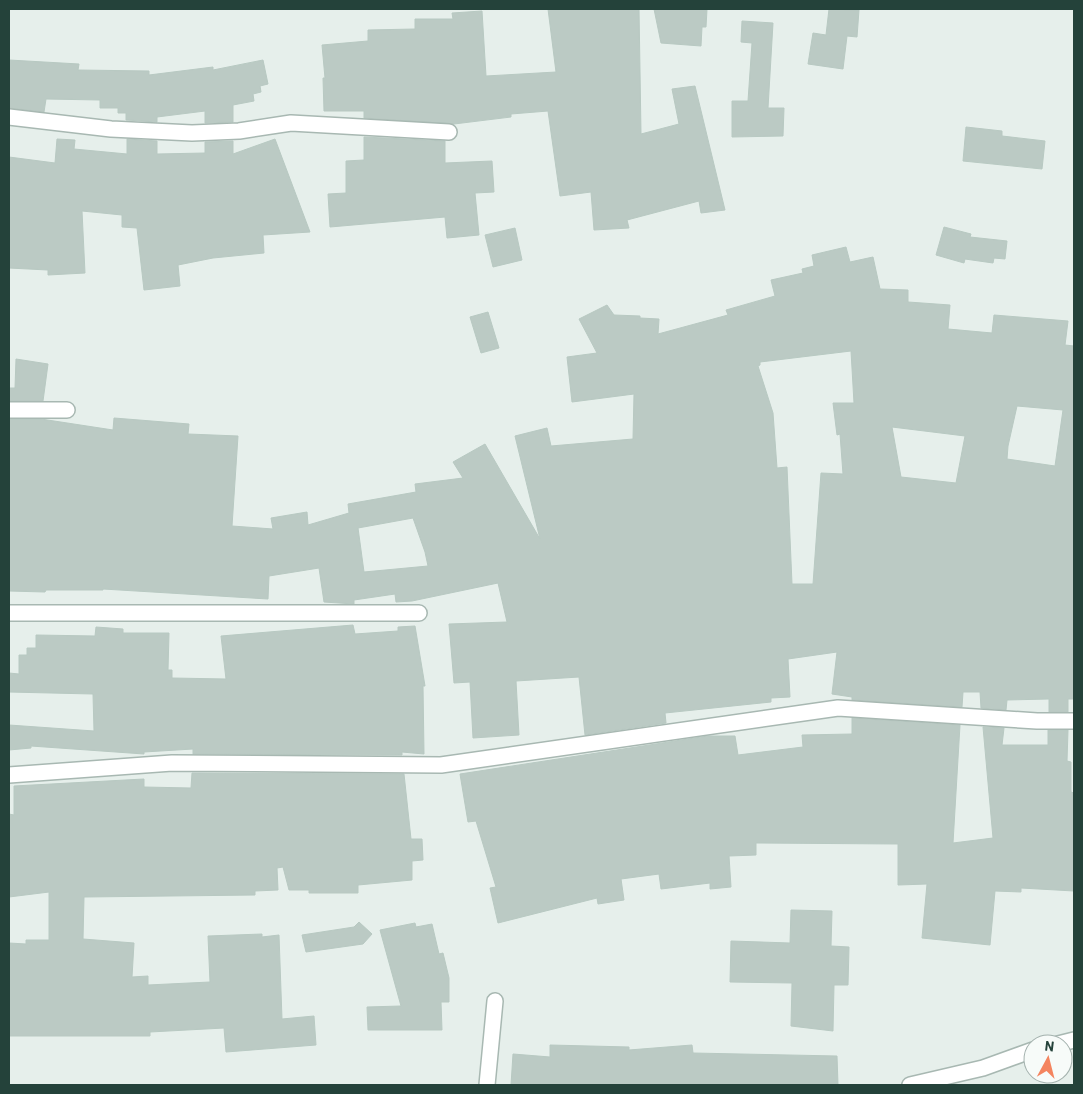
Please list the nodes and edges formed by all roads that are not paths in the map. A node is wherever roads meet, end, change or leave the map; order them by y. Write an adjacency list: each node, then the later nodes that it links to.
1 (9, 117): 2 (street)
2 (449, 132)
3 (9, 410): 4 (street)
4 (68, 410)
5 (9, 612): 6 (street)
6 (419, 613)
7 (1074, 721): 8 (street)
8 (9, 775)
9 (495, 1000): 11 (street)
10 (1023, 1054): 12 (street)
11 (487, 1085)
12 (910, 1085)

